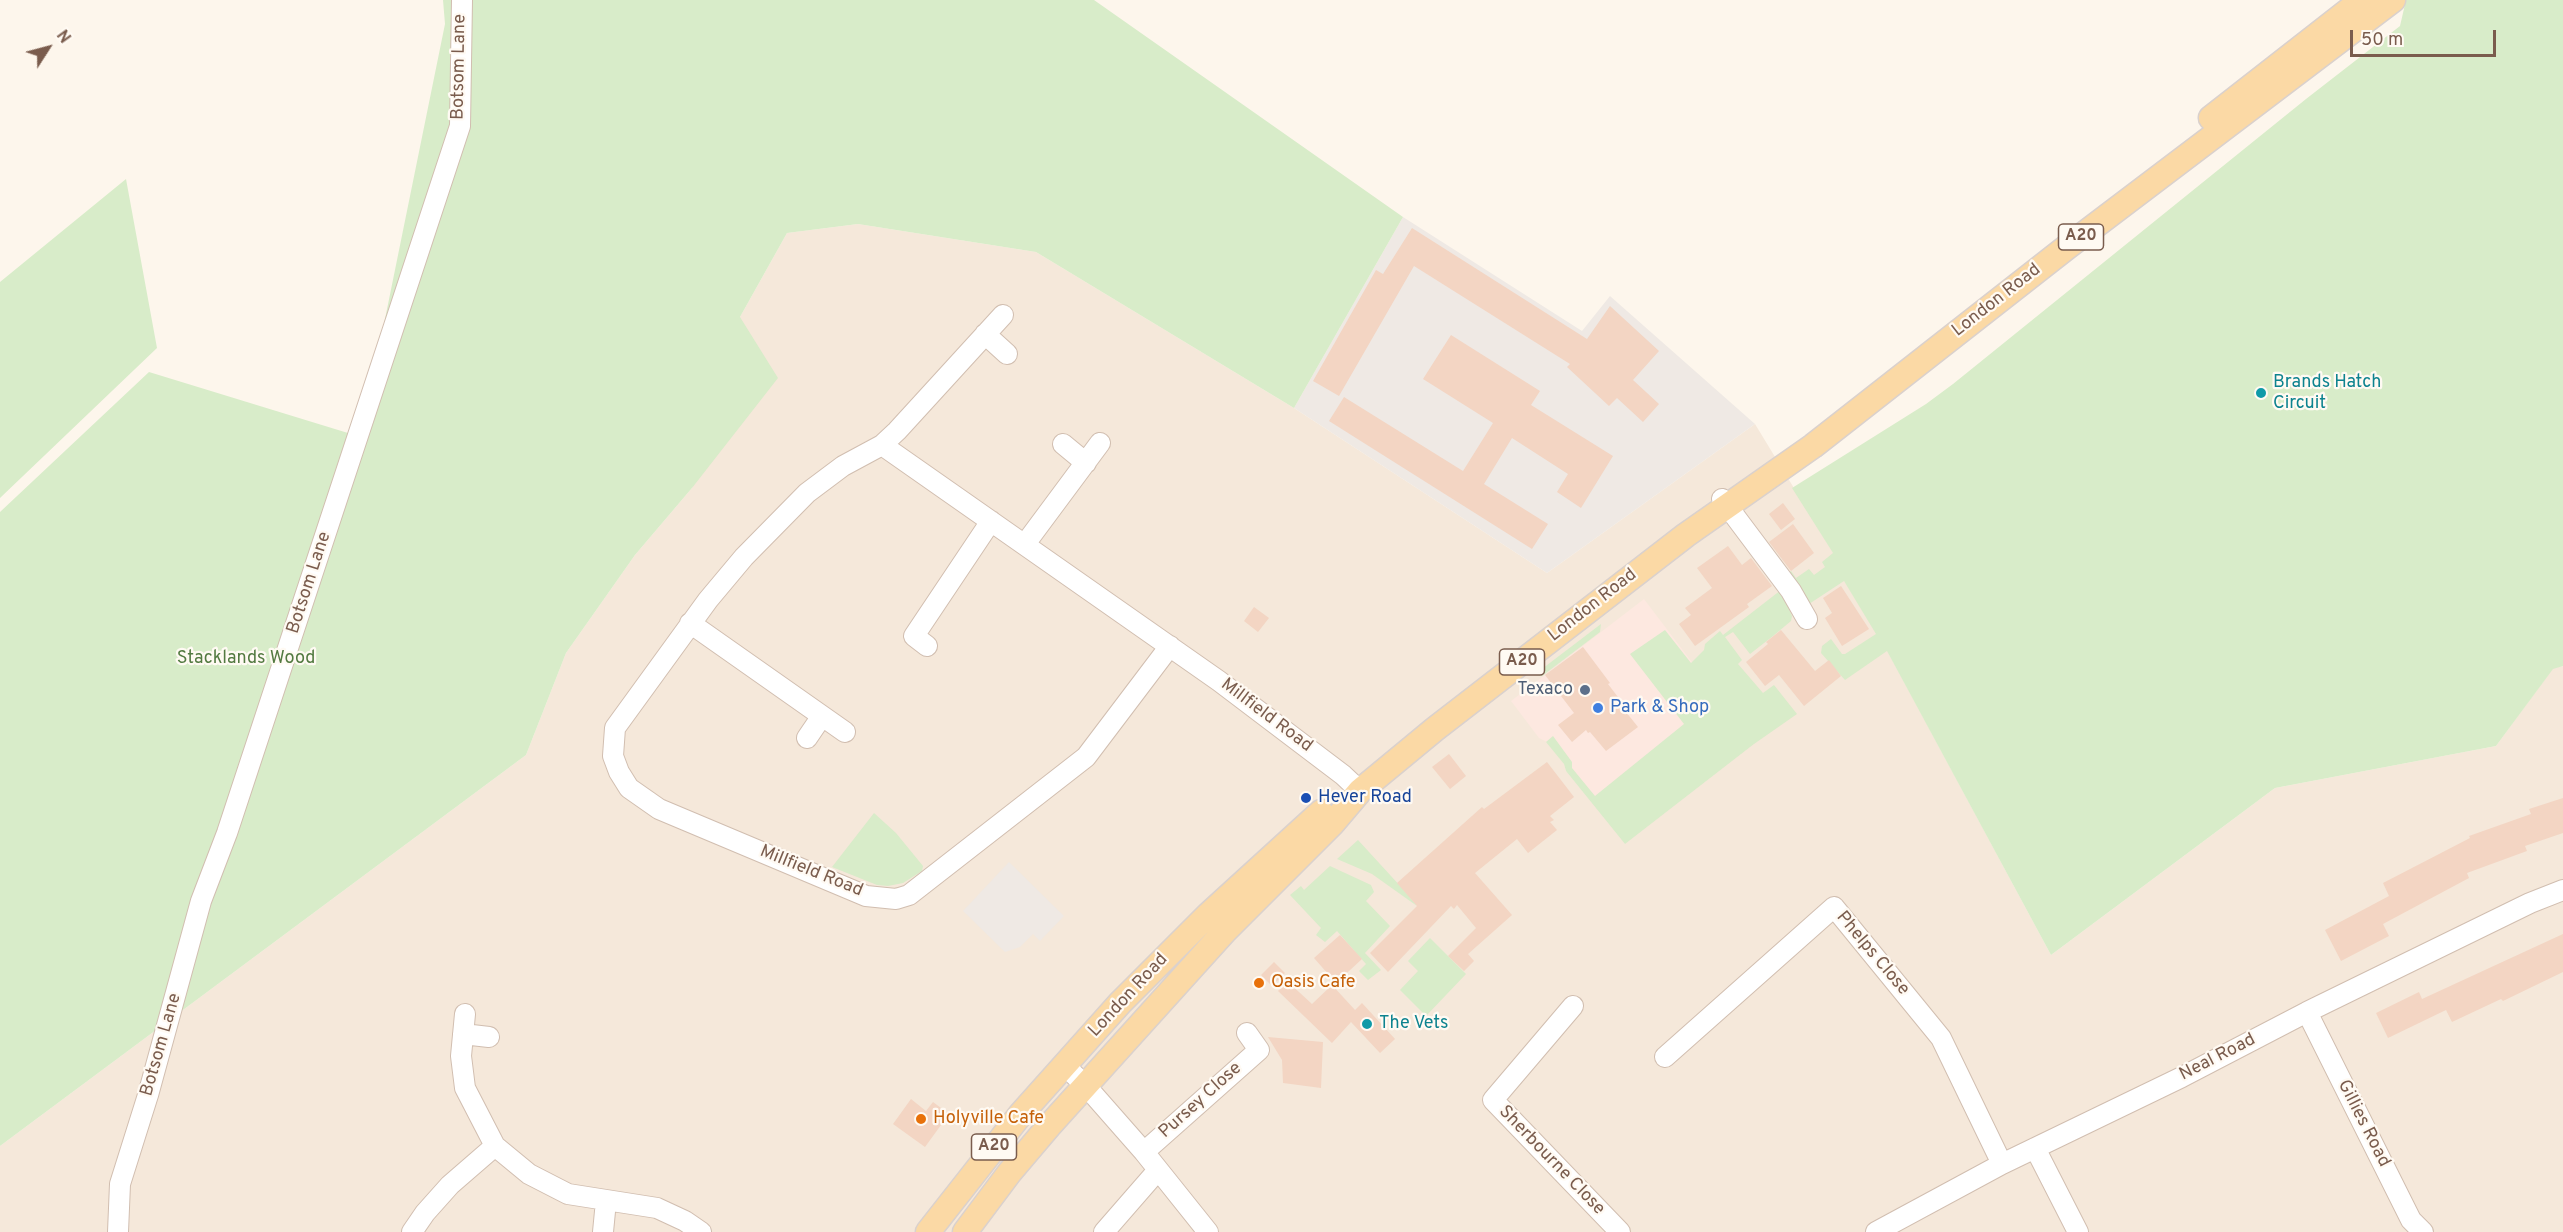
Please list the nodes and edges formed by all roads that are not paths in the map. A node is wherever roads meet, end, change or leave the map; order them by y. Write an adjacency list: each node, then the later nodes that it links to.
1 (462, 0): 36 (street, Botsom Lane)
2 (2362, 0): 11 (main road, London Road / A20)
3 (2393, 0): 11 (main road, London Road / A20)
4 (1003, 315): 5 (street, Millfield Road)
5 (985, 334): 6 (street); 9 (street, Millfield Road)
6 (1007, 354)
7 (1100, 443): 10 (street)
8 (1063, 444): 10 (street)
9 (882, 445): 12 (street, Millfield Road); 15 (street, Millfield Road)
10 (1086, 463): 13 (street)
11 (1725, 503): 14 (street); 21 (main road, London Road / A20)
12 (991, 521): 13 (street, Millfield Road); 16 (street)
13 (1025, 543): 17 (street, Millfield Road)
14 (1807, 619)
15 (690, 623): 17 (street, Millfield Road); 18 (street)
16 (927, 646)
17 (1170, 646): 21 (street, Millfield Road)
18 (822, 716): 19 (street); 20 (street)
19 (845, 732)
20 (807, 738)
21 (1360, 791): 28 (main road, London Road / A20); 29 (main road, London Road / A20)
22 (2563, 890): 24 (street, Neal Road)
23 (1573, 1006): 44 (street, Sherbourne Close)
24 (2307, 1012): 31 (street, Neal Road); 47 (street, Gillies Road)
25 (1247, 1033): 32 (street, Pursey Close)
26 (489, 1037): 30 (street)
27 (1665, 1057): 33 (street, Phelps Close)
28 (1064, 1065): 29 (street); 40 (main road, London Road / A20)
29 (1086, 1086): 32 (street); 41 (main road, London Road / A20)
30 (495, 1146): 35 (street); 37 (street)
31 (2035, 1148): 33 (street, Neal Road); 46 (street)
32 (1144, 1152): 34 (street)
33 (2002, 1164): 45 (street, Neal Road)
34 (1158, 1170): 42 (street); 43 (street)
35 (606, 1201): 38 (street); 39 (street)
36 (118, 1232)
37 (412, 1232)
38 (603, 1232)
39 (701, 1232)
40 (928, 1232)
41 (965, 1232)
42 (1104, 1232)
43 (1208, 1232)
44 (1620, 1232)
45 (1876, 1232)
46 (2078, 1232)
47 (2423, 1232)

